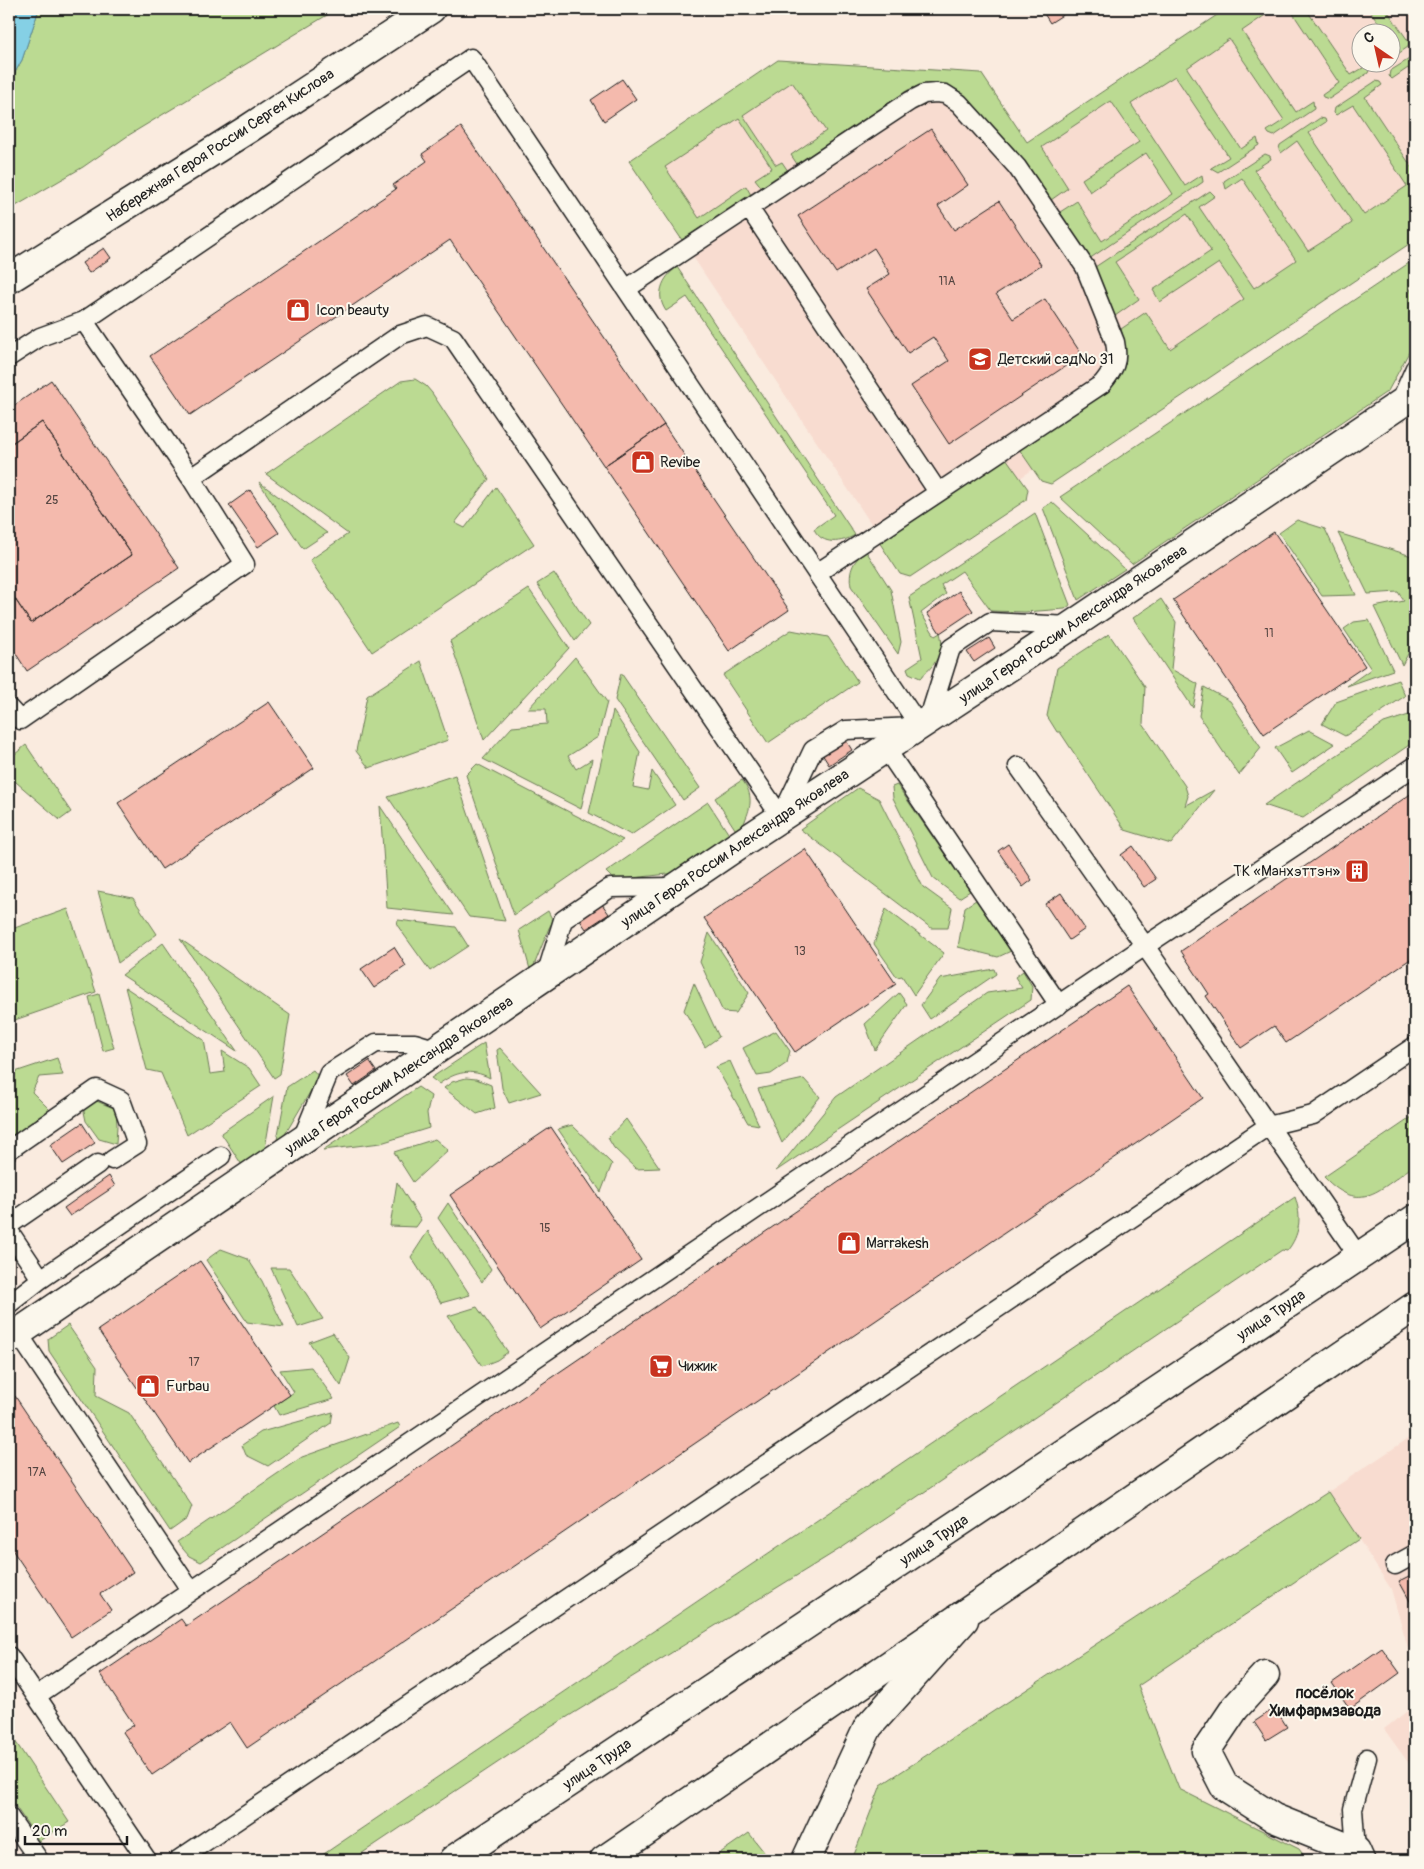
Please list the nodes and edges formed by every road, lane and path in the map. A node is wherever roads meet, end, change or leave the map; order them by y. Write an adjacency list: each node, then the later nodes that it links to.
1 (431, 9): 3 (street, Набережная Героя России Сергея Кислова)
2 (749, 208): 4 (lane); 10 (lane); 10 (lane)
3 (9, 279)
4 (626, 289): 5 (lane); 11 (lane)
5 (84, 320): 6 (lane); 9 (lane)
6 (9, 357)
7 (1415, 368): 8 (lane)
8 (1407, 400): 12 (street, улица Героя России Александра Яковлева)
9 (191, 478): 13 (lane); 18 (lane)
10 (938, 492): 11 (lane)
11 (817, 573): 14 (lane)
12 (1071, 626): 14 (street, улица Героя России Александра Яковлева); 14 (lane)
13 (9, 708)
14 (924, 724): 15 (street, улица Героя России Александра Яковлева); 18 (lane)
15 (886, 749): 18 (street, улица Героя России Александра Яковлева); 22 (lane)
16 (1018, 766): 20 (lane)
17 (1415, 766): 20 (lane)
18 (781, 817): 19 (street, улица Героя России Александра Яковлева)
19 (676, 887): 21 (street, улица Героя России Александра Яковлева); 21 (lane)
20 (1145, 946): 22 (lane); 25 (lane)
21 (546, 975): 24 (street, улица Героя России Александра Яковлева)
22 (1059, 1005): 39 (lane)
23 (1415, 1046): 25 (lane)
24 (435, 1049): 26 (street, улица Героя России Александра Яковлева); 26 (lane)
25 (1268, 1126): 32 (lane); 49 (lane)
26 (301, 1141): 36 (street, улица Героя России Александра Яковлева)
27 (9, 1150): 30 (lane)
28 (221, 1156): 33 (lane)
29 (1415, 1219): 32 (street, улица Труда)
30 (9, 1225)
31 (9, 1231): 33 (lane)
32 (1359, 1257): 50 (street, улица Труда)
33 (41, 1279): 34 (lane)
34 (9, 1304)
35 (1415, 1306): 40 (street)
36 (14, 1336): 39 (lane)
37 (1415, 1554): 38 (lane)
38 (1395, 1565)
39 (191, 1592): 43 (lane)
40 (980, 1603): 51 (street); 52 (street)
41 (9, 1656): 43 (lane)
42 (1265, 1676): 46 (street)
43 (36, 1696): 48 (lane)
44 (1367, 1758): 46 (lane)
45 (9, 1817): 47 (lane)
46 (1358, 1856)
47 (39, 1860)
48 (147, 1860)
49 (178, 1860)
50 (453, 1860)
51 (604, 1860)
52 (806, 1860)

